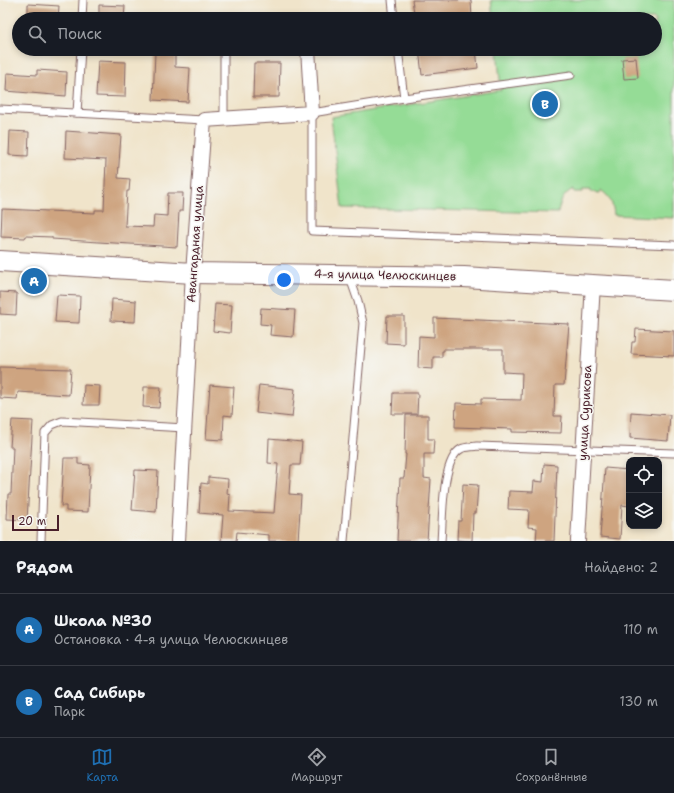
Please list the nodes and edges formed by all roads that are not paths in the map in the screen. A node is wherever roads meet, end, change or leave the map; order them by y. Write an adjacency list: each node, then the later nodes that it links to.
1 (83, 0): 3 (lane)
2 (392, 0): 4 (lane)
3 (82, 12)
4 (393, 12)
5 (81, 56): 12 (lane)
6 (224, 56): 14 (lane)
7 (308, 56): 13 (street)
8 (399, 56): 10 (lane)
9 (571, 75): 10 (lane)
10 (404, 98): 13 (lane)
11 (0, 109): 12 (lane)
12 (77, 113): 15 (lane)
13 (312, 113): 14 (street); 16 (lane)
14 (224, 119): 15 (street)
15 (204, 120): 18 (street, Авангардная улица)
16 (674, 245)
17 (0, 261): 18 (main road, 4-я улица Челюскинцев)
18 (193, 272): 19 (main road, 4-я улица Челюскинцев); 22 (street, Авангардная улица)
19 (349, 274): 20 (main road, 4-я улица Челюскинцев); 27 (lane)
20 (593, 284): 21 (main road, 4-я улица Челюскинцев); 23 (street, улица Сурикова)
21 (674, 290)
22 (185, 428): 25 (lane); 26 (street, Авангардная улица)
23 (583, 450): 24 (lane); 28 (lane); 29 (street, улица Сурикова)
24 (674, 453)
25 (41, 541)
26 (178, 541)
27 (344, 541)
28 (441, 541)
29 (578, 541)

